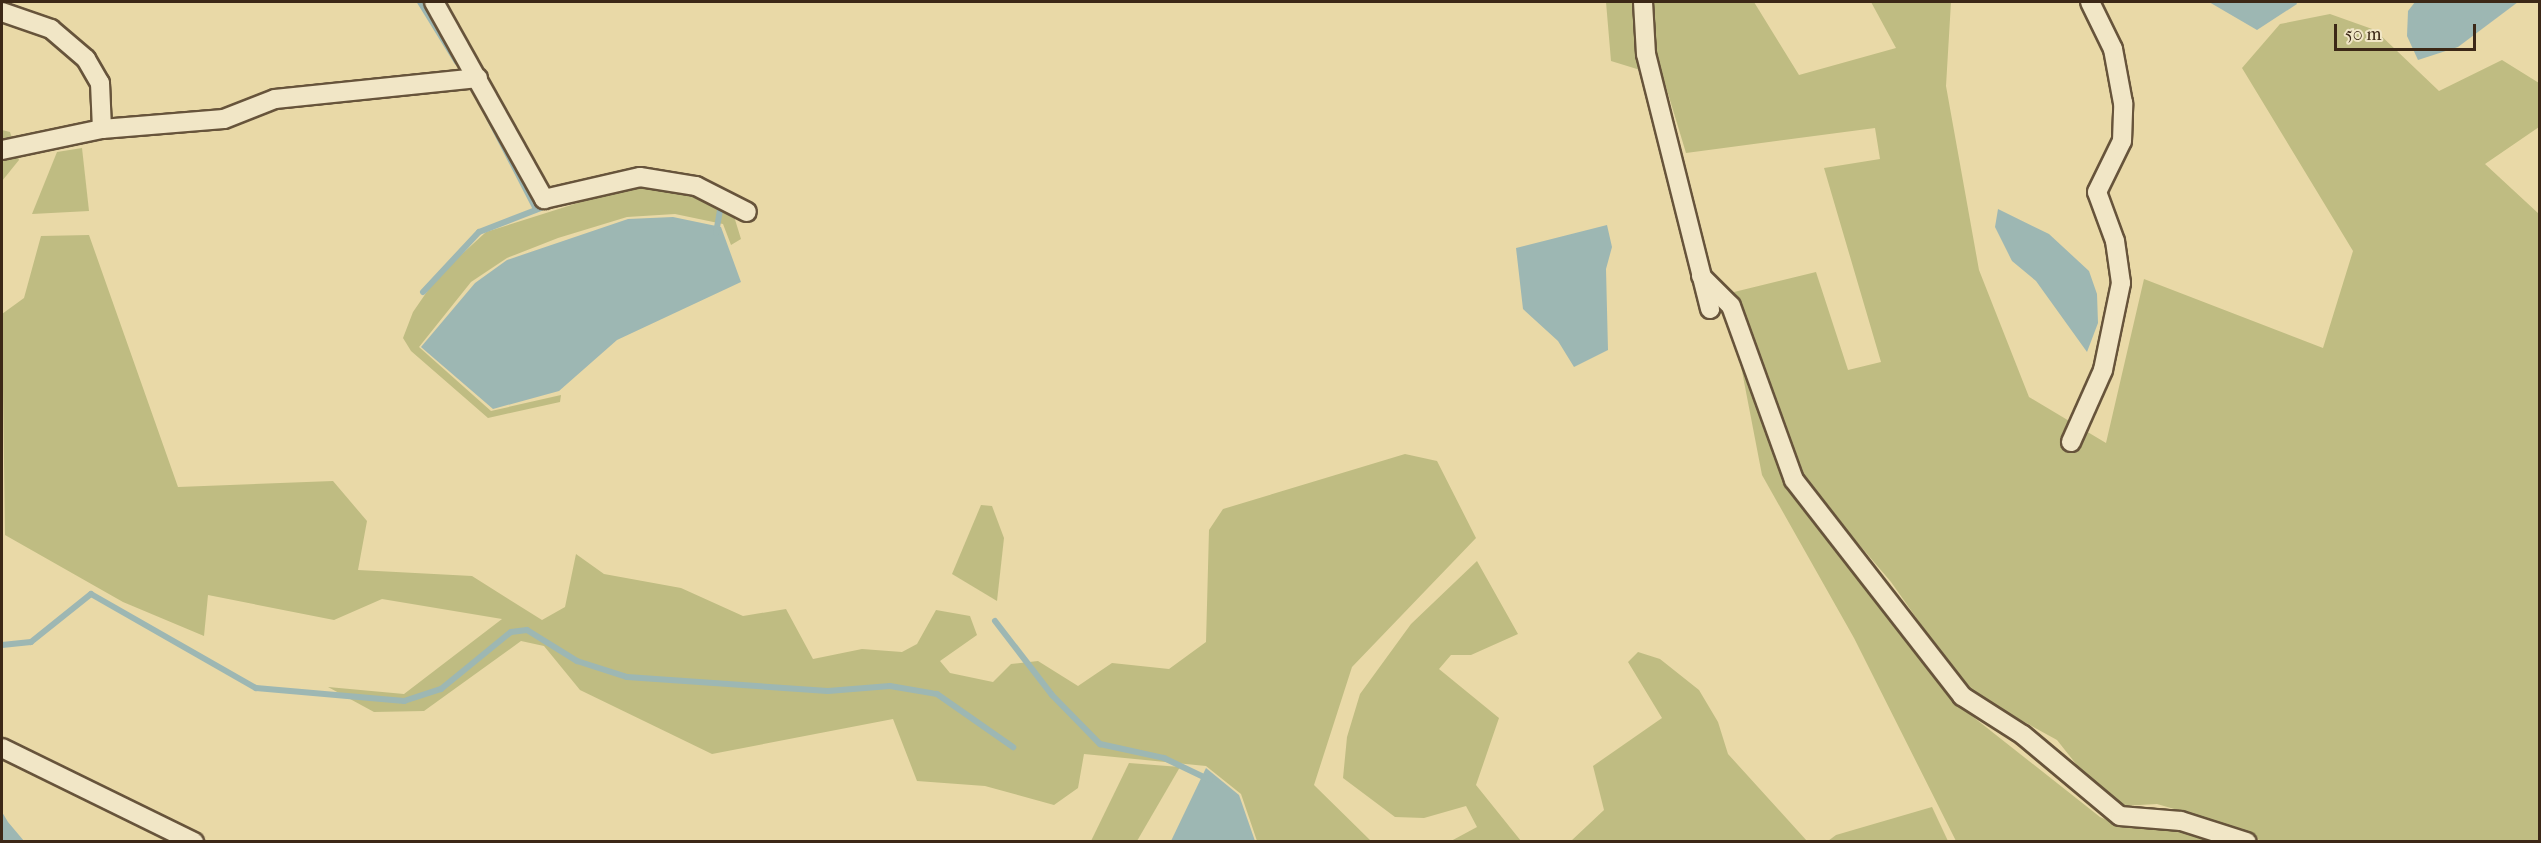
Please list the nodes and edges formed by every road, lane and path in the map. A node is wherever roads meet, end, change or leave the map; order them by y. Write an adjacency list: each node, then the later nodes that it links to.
1 (434, 2): 5 (street)
2 (1643, 2): 9 (street)
3 (2090, 2): 11 (street)
4 (2, 12): 6 (street)
5 (478, 78): 6 (street); 8 (street)
6 (102, 129): 7 (street)
7 (2, 150)
8 (747, 212)
9 (1701, 276): 10 (street); 14 (street)
10 (1710, 309)
11 (2071, 442)
12 (2, 748): 13 (street)
13 (194, 842)
14 (2247, 842)

